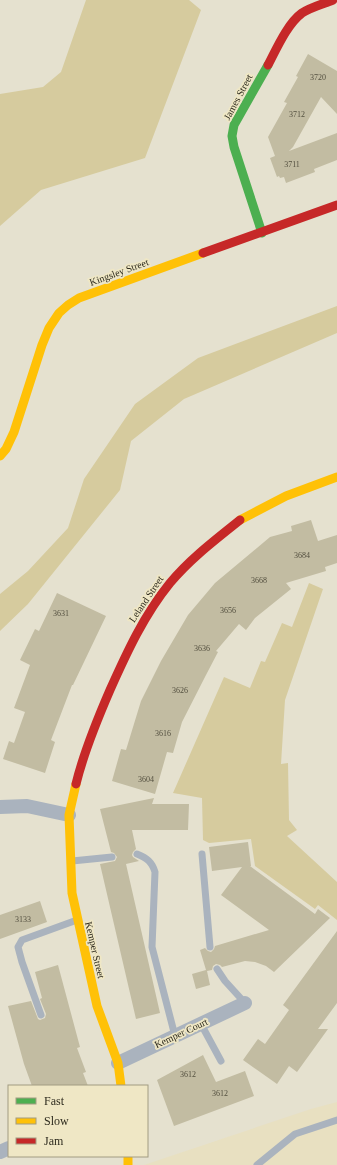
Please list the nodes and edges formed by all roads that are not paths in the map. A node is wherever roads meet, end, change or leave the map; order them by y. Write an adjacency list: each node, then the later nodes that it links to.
1 (333, 0): 3 (street, James Street)
2 (337, 205): 3 (street, Kingsley Street)
3 (262, 233): 4 (street, Kingsley Street)
4 (0, 456)
5 (337, 478): 7 (street, Leland Street)
6 (0, 807): 7 (street)
7 (69, 814): 11 (street, Kemper Street)
8 (137, 854): 18 (lane)
9 (202, 854): 13 (lane)
10 (112, 857): 11 (lane)
11 (70, 861): 12 (street, Kemper Street)
12 (77, 920): 16 (lane); 20 (street, Kemper Street)
13 (210, 947)
14 (217, 969): 15 (lane)
15 (245, 1003): 17 (street, Kemper Court)
16 (40, 1015)
17 (201, 1024): 18 (street, Kemper Court); 19 (lane)
18 (174, 1036): 20 (street, Kemper Court)
19 (222, 1061)
20 (118, 1063): 21 (street, Kemper Street)
21 (121, 1085)
22 (337, 1120): 23 (lane)
23 (257, 1165)

